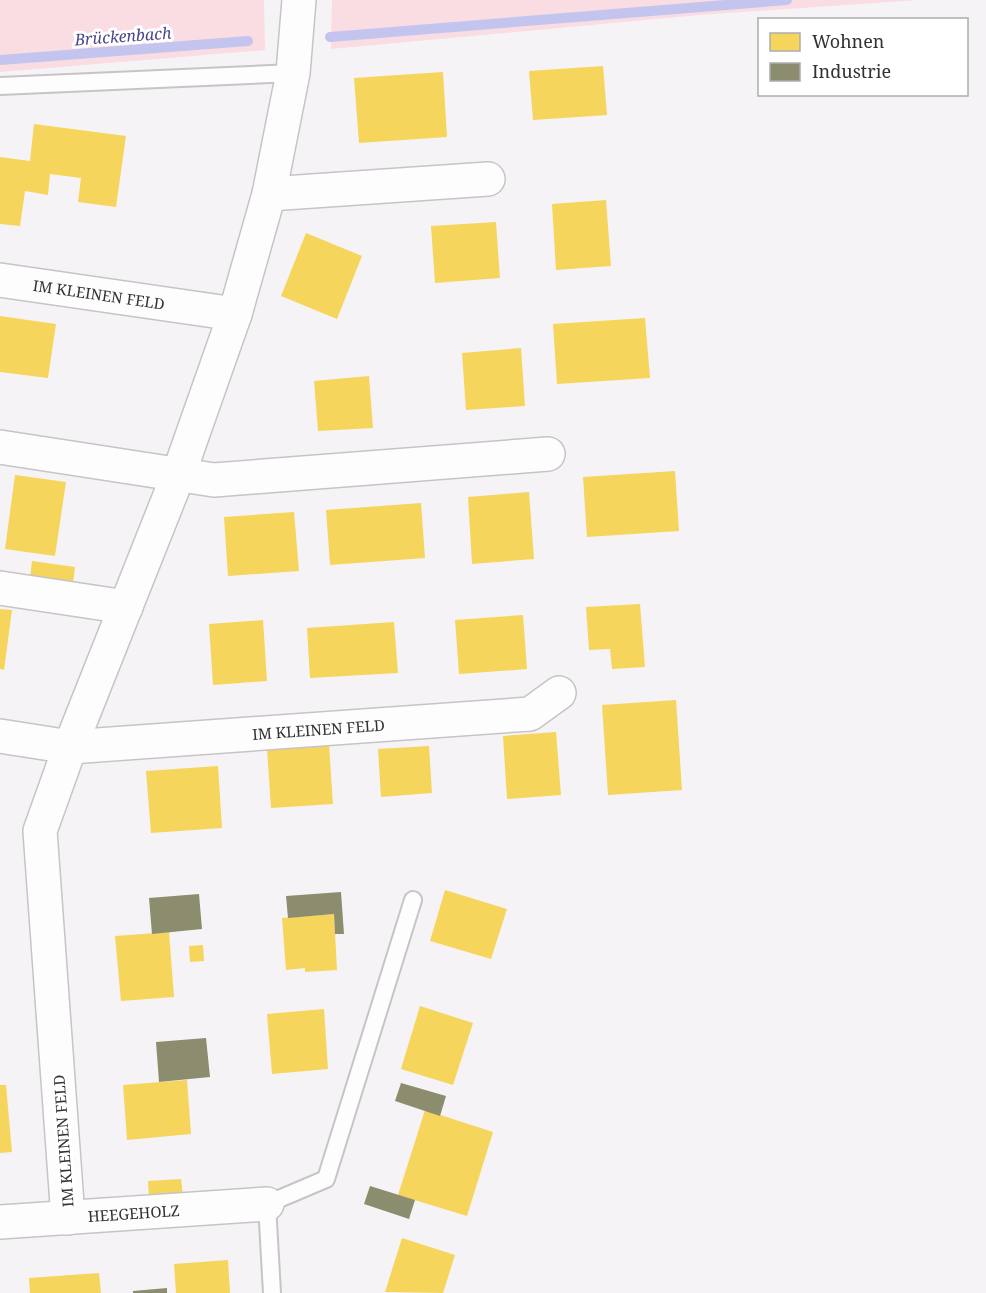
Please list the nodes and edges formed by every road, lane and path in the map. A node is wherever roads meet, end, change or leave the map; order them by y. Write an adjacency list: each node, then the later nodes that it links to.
1 (299, 0): 2 (street, IM KLEINEN FELD)
2 (293, 73): 3 (lane); 5 (street, IM KLEINEN FELD)
3 (0, 86)
4 (488, 179): 5 (street)
5 (269, 194): 7 (street, IM KLEINEN FELD)
6 (0, 280): 7 (street, IM KLEINEN FELD)
7 (235, 314): 10 (street, IM KLEINEN FELD)
8 (0, 447): 10 (street)
9 (548, 454): 10 (street)
10 (179, 473): 12 (street, IM KLEINEN FELD)
11 (0, 588): 12 (street)
12 (126, 606): 15 (street, IM KLEINEN FELD)
13 (559, 693): 15 (street, IM KLEINEN FELD)
14 (0, 736): 15 (street, IM KLEINEN FELD)
15 (70, 747): 18 (street, IM KLEINEN FELD)
16 (413, 900): 17 (lane)
17 (267, 1204): 18 (street, HEEGEHOLZ); 20 (lane)
18 (68, 1218): 19 (street, HEEGEHOLZ)
19 (0, 1222)
20 (272, 1293)

